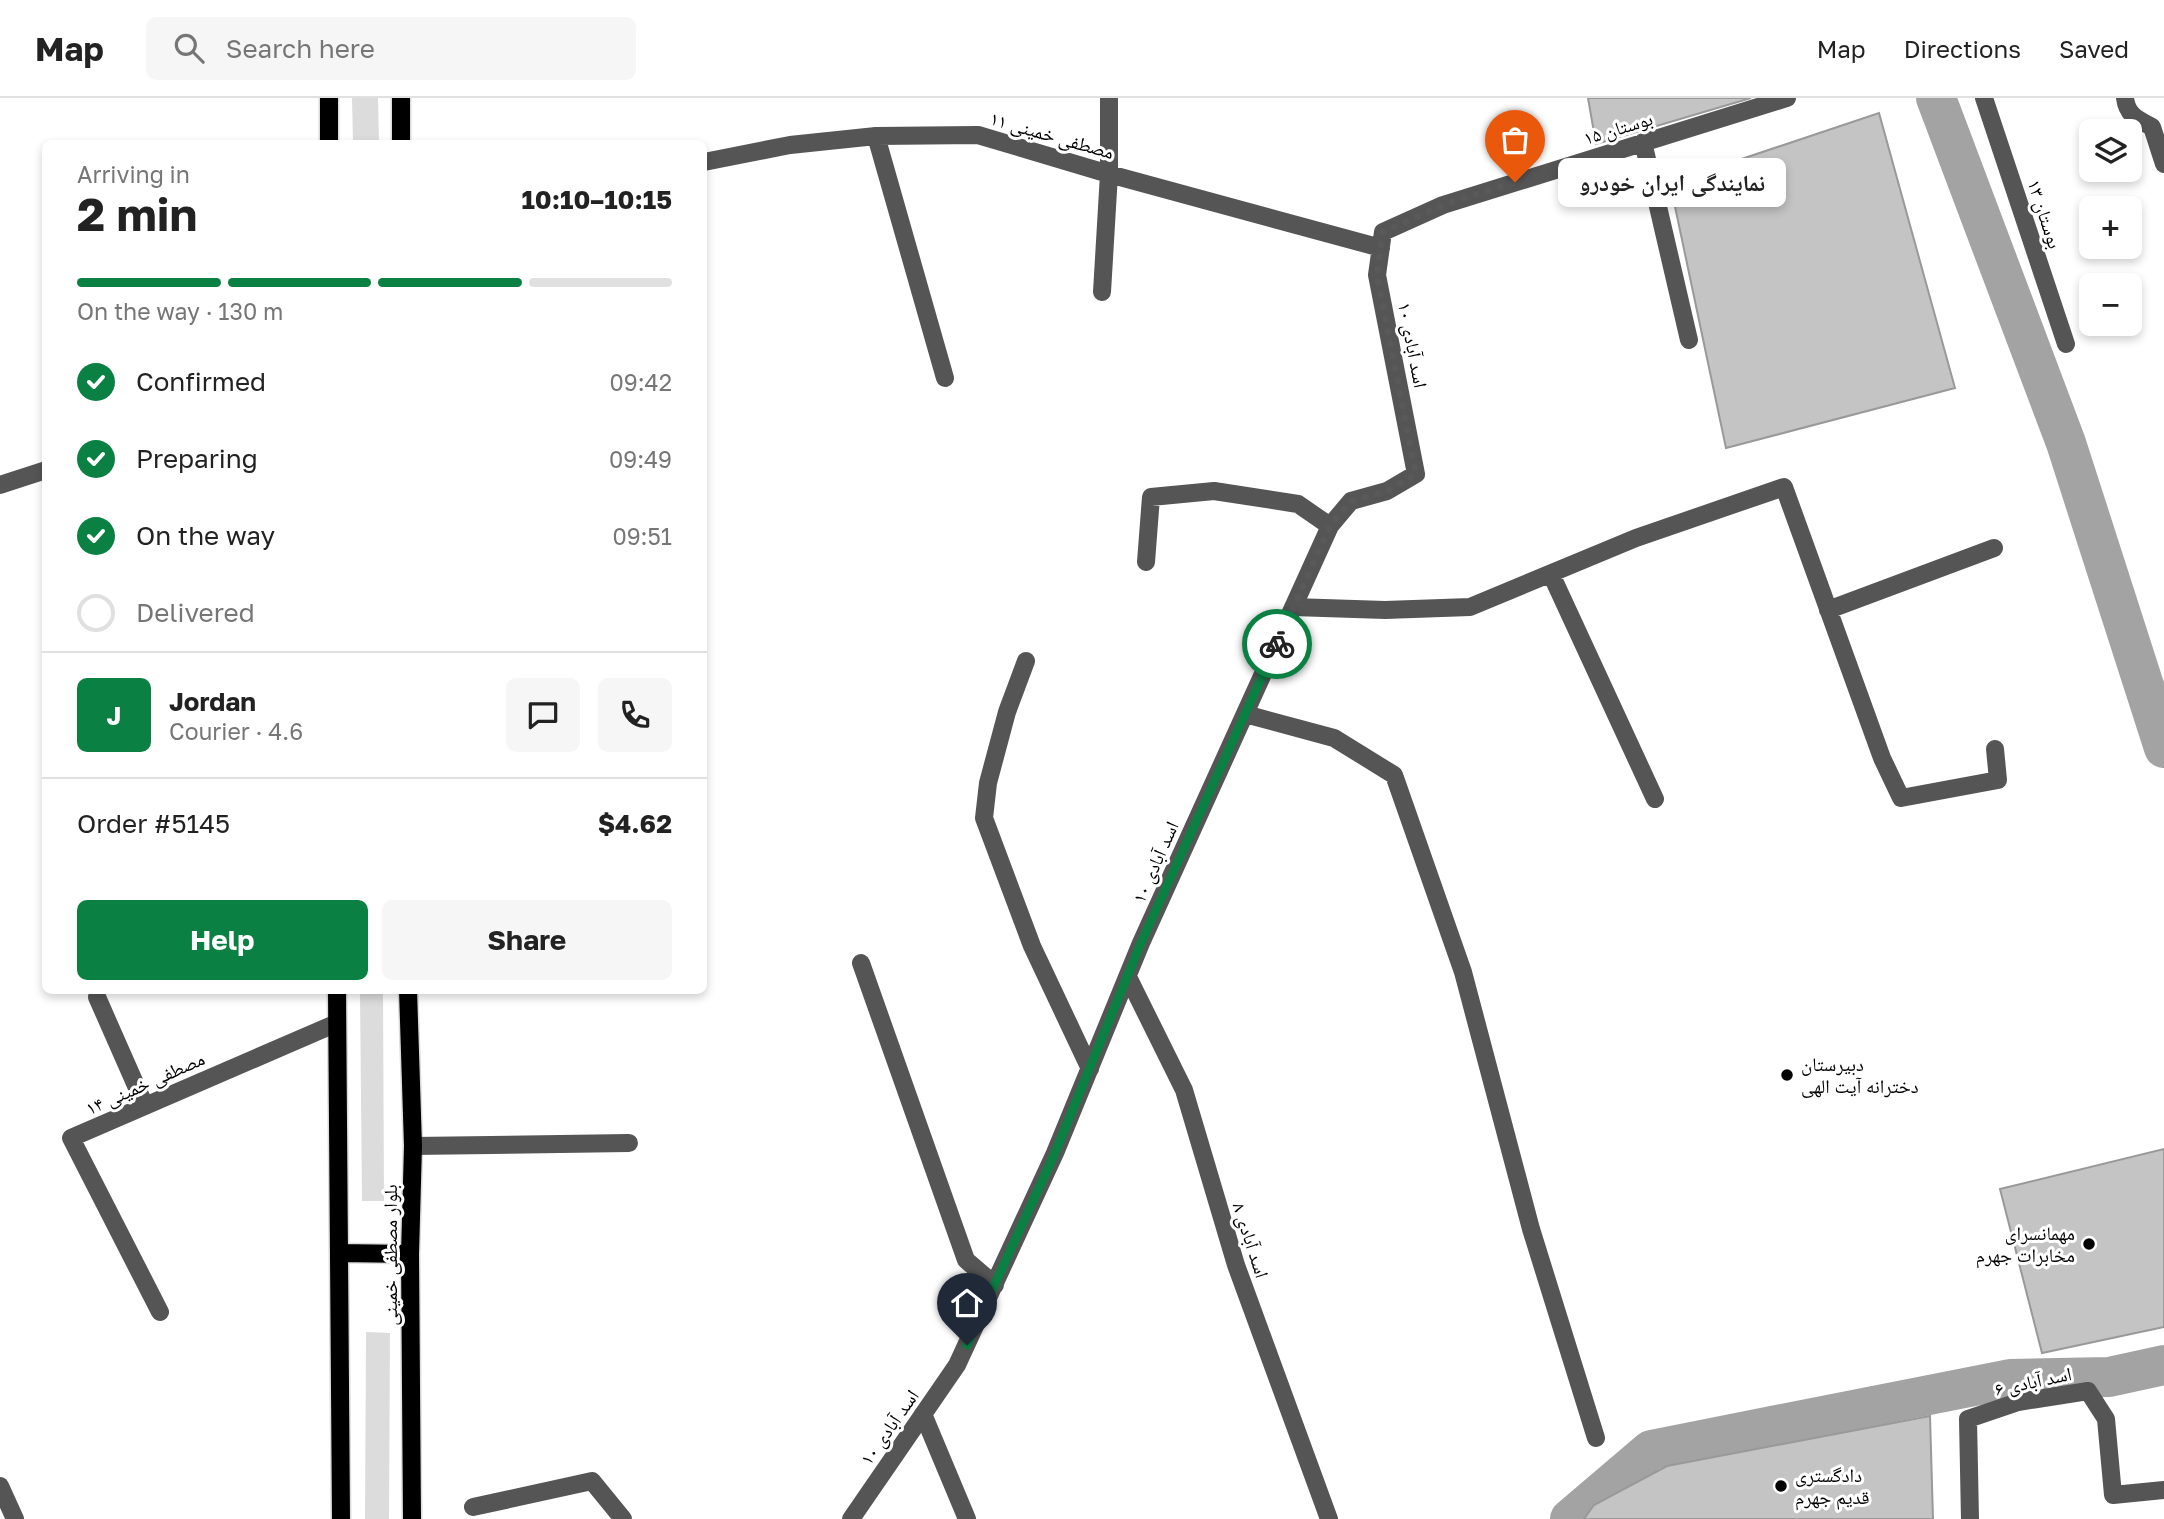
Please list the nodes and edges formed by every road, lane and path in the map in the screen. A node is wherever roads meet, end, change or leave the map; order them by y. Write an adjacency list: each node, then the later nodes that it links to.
1 (328, 98): 9 (main road)
2 (401, 98): 10 (main road)
3 (1109, 98): 14 (street)
4 (1787, 98): 11 (street, بوستان ۱۵)
5 (1984, 98): 18 (street, بوستان ۱۳)
6 (2125, 98): 7 (street)
7 (2158, 125): 13 (street)
8 (876, 136): 12 (street, مصطفی خمینی ۱۱); 14 (street, مصطفی خمینی ۱۱); 19 (street)
9 (329, 140)
10 (401, 140)
11 (1643, 142): 15 (street, بوستان ۱۵); 17 (street)
12 (707, 161)
13 (2164, 164)
14 (1108, 174): 15 (street, مصطفی خمینی ۱۱); 16 (street)
15 (1382, 240): 22 (street, اسد آبادی ۱۰)
16 (1102, 292)
17 (1689, 340)
18 (2066, 344)
19 (945, 378)
20 (42, 471): 21 (street)
21 (0, 485)
22 (1330, 526): 24 (street); 26 (street, اسد آبادی ۱۰)
23 (1994, 548): 27 (street)
24 (1146, 562)
25 (1552, 574): 26 (street); 27 (street); 31 (street)
26 (1293, 607): 29 (street, اسد آبادی ۱۰)
27 (1828, 610): 30 (street)
28 (1026, 661): 38 (street)
29 (1245, 714): 33 (street, اسد آبادی ۱۰); 47 (street)
30 (1995, 749)
31 (1655, 799)
32 (861, 963): 44 (street)
33 (1128, 977): 38 (street, اسد آبادی ۱۰); 57 (street, اسد آبادی ۸)
34 (337, 994): 37 (main road)
35 (408, 994): 41 (main road, بلوار مصطفی خمینی)
36 (97, 997): 39 (street)
37 (337, 1023): 39 (street, مصطفی خمینی ۱۴); 42 (main road)
38 (1090, 1069): 44 (street, اسد آبادی ۱۰)
39 (145, 1105): 45 (street, مصطفی خمینی ۱۴)
40 (629, 1143): 41 (street)
41 (413, 1146): 43 (main road, بلوار مصطفی خمینی)
42 (339, 1253): 43 (main road); 52 (main road)
43 (410, 1254): 53 (main road, بلوار مصطفی خمینی)
44 (995, 1285): 46 (street, اسد آبادی ۱۰)
45 (160, 1312)
46 (923, 1414): 55 (street, اسد آبادی ۱۰); 56 (street)
47 (1596, 1438)
48 (0, 1486): 51 (street)
49 (2164, 1490): 58 (street, اسد آبادی ۶)
50 (473, 1507): 54 (street)
51 (15, 1519)
52 (341, 1519)
53 (412, 1519)
54 (622, 1519)
55 (851, 1519)
56 (967, 1519)
57 (1329, 1519)
58 (1970, 1519)

